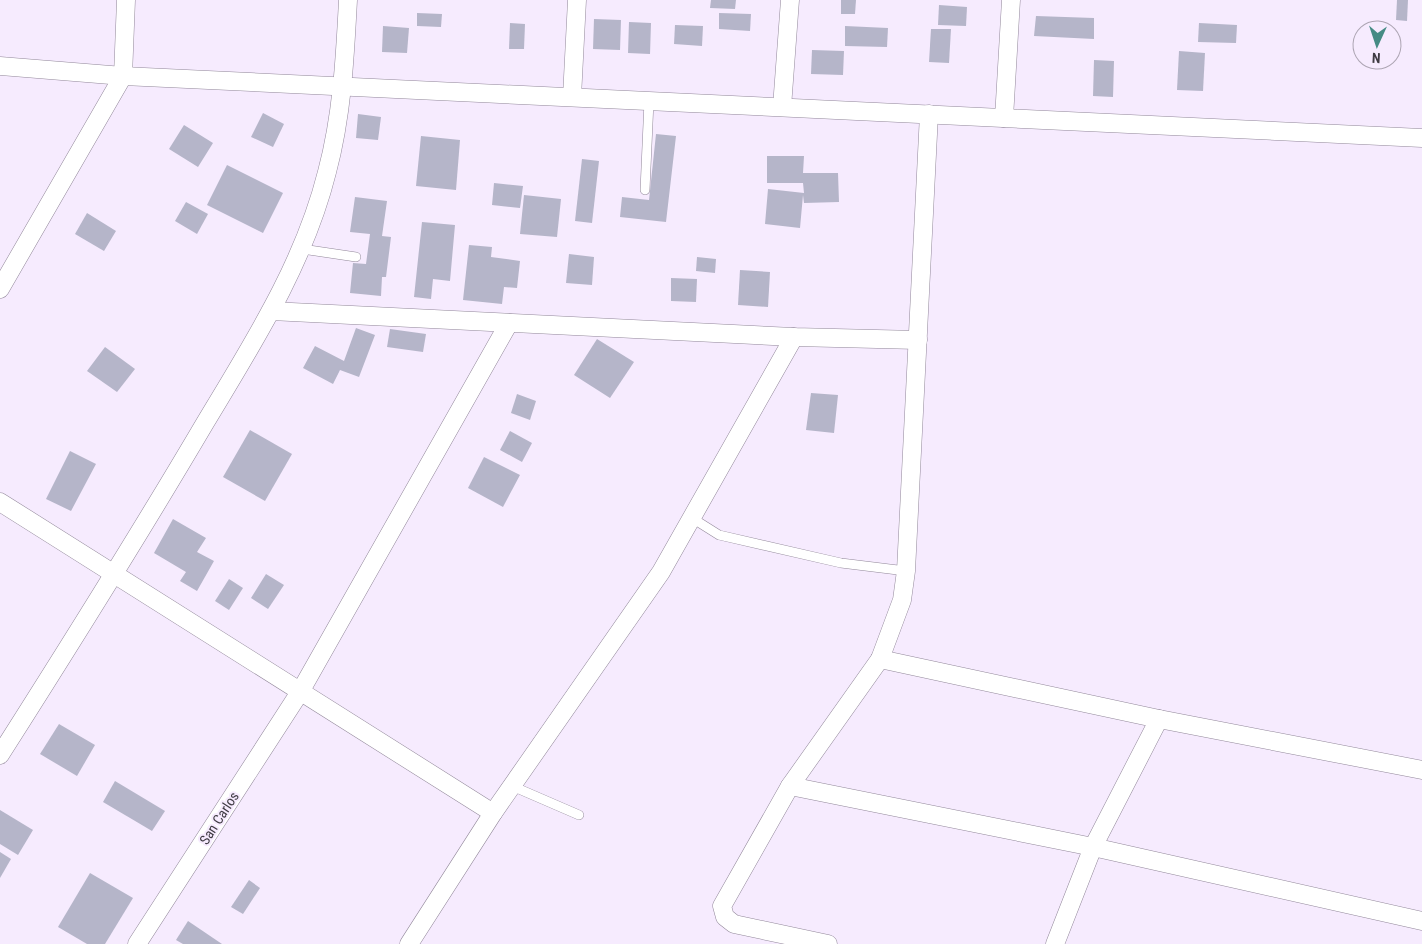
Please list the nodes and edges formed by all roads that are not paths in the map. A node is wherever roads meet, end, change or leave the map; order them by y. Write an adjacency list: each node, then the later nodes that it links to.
1 (126, 0): 7 (street)
2 (348, 0): 8 (street)
3 (577, 0): 9 (street)
4 (790, 0): 11 (street)
5 (1012, 0): 13 (street)
6 (0, 66): 7 (street)
7 (124, 76): 8 (street); 18 (street)
8 (343, 86): 9 (street); 16 (street)
9 (572, 97): 10 (street)
10 (649, 101): 11 (street); 15 (lane)
11 (782, 107): 12 (street)
12 (929, 114): 13 (street); 22 (street)
13 (1004, 118): 14 (street)
14 (1422, 138)
15 (645, 190)
16 (302, 249): 17 (lane); 19 (street)
17 (356, 257)
18 (0, 288)
19 (271, 311): 20 (street); 26 (street)
20 (508, 323): 21 (street); 28 (street, San Carlos)
21 (794, 337): 22 (street); 24 (street)
22 (918, 340): 25 (street)
23 (0, 502): 26 (street)
24 (692, 518): 25 (lane); 32 (street)
25 (906, 571): 27 (street)
26 (116, 574): 28 (street); 30 (street)
27 (880, 658): 29 (street); 33 (street)
28 (300, 692): 34 (street); 38 (street, San Carlos)
29 (1158, 720): 31 (street); 36 (street)
30 (0, 755)
31 (1422, 770)
32 (512, 786): 34 (street); 35 (lane)
33 (790, 786): 36 (street); 40 (street)
34 (493, 813): 39 (street)
35 (579, 815)
36 (1093, 848): 37 (street); 41 (street)
37 (1422, 920)
38 (137, 944)
39 (409, 944)
40 (828, 944)
41 (1055, 944)

